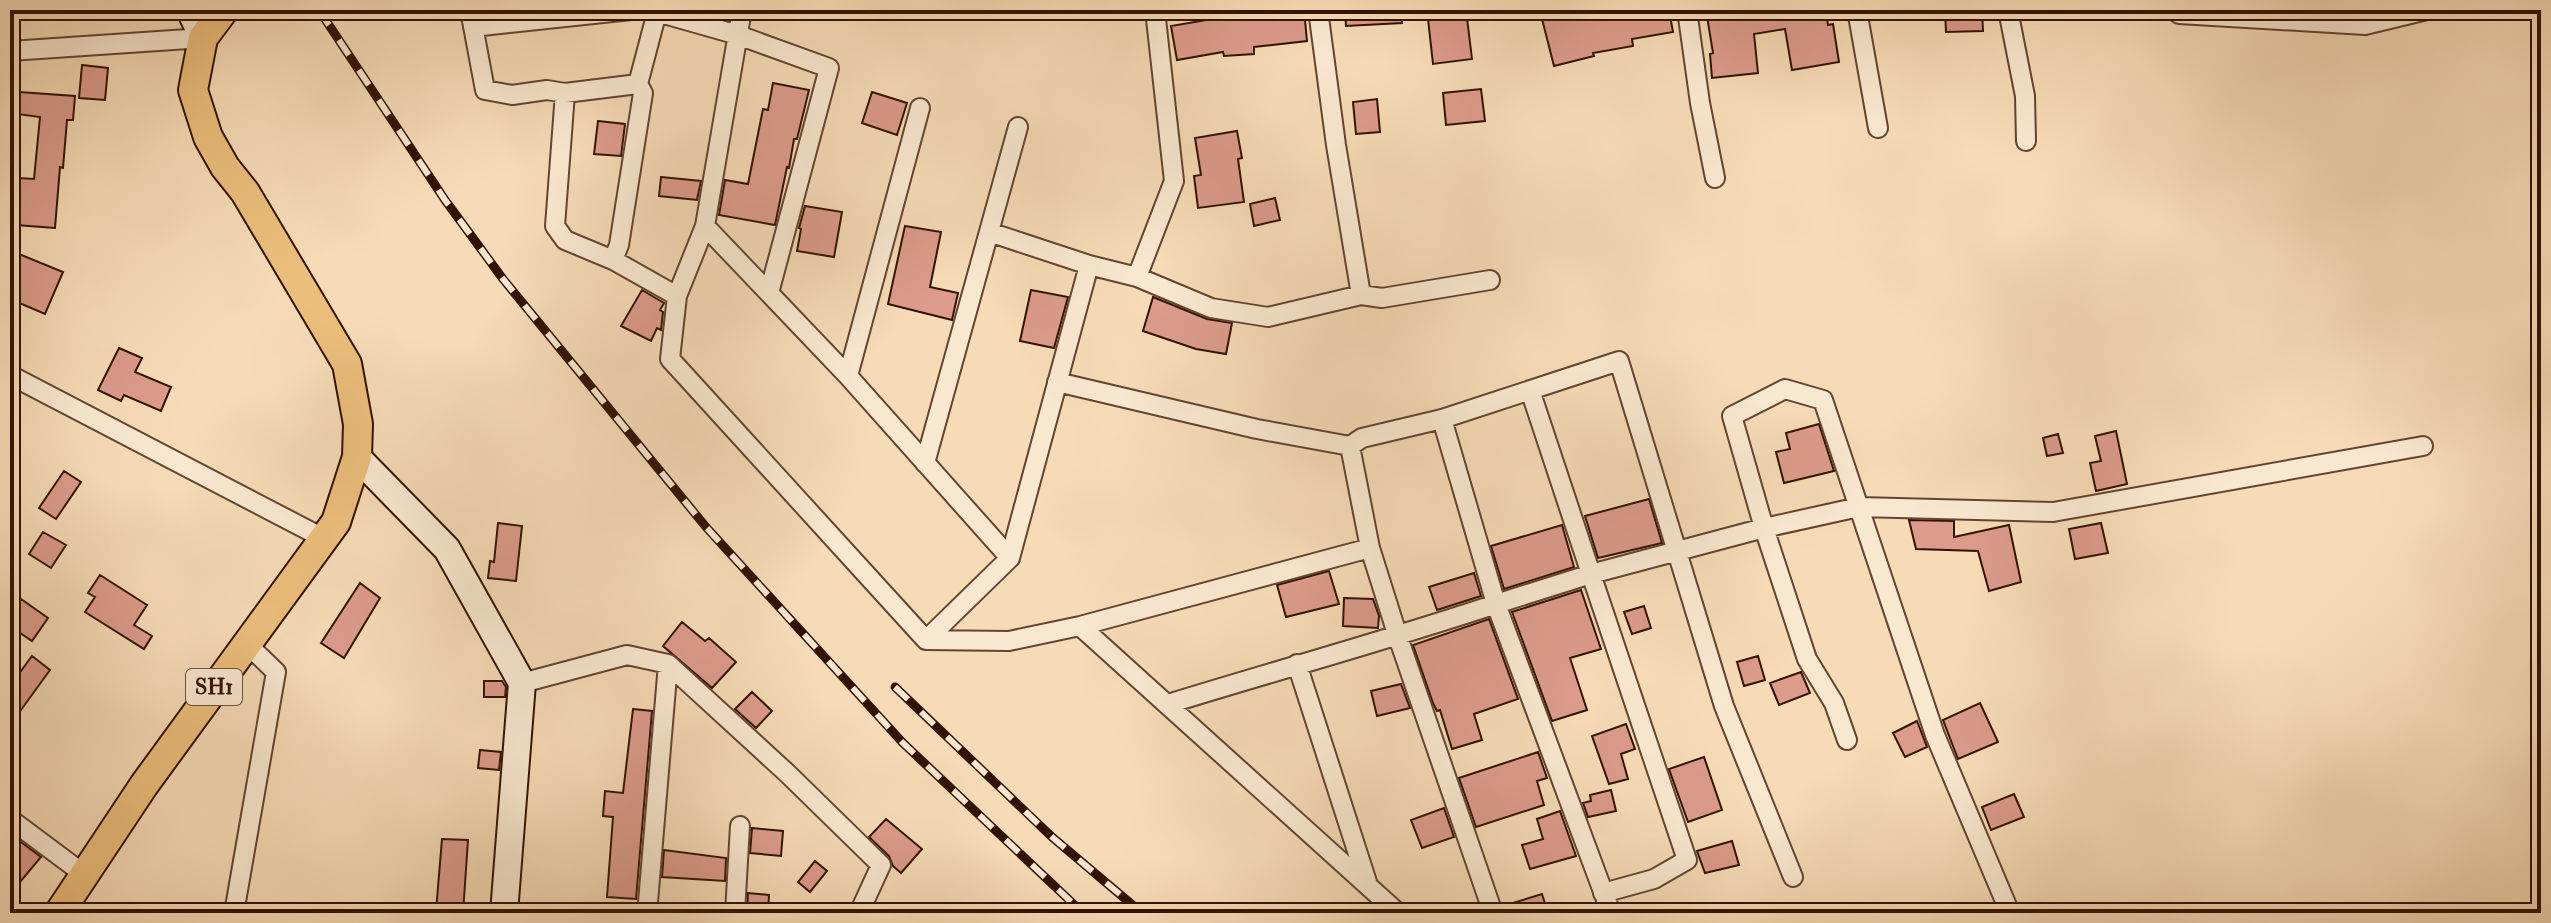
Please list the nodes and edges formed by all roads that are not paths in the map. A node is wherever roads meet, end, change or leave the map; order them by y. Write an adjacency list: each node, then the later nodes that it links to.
1 (190, 10): 15 (street)
2 (224, 10): 15 (main road, SH1)
3 (631, 10): 12 (street)
4 (742, 10): 14 (street)
5 (1155, 10): 28 (street)
6 (1318, 10): 31 (street)
7 (1687, 10): 23 (street)
8 (1857, 10): 21 (street)
9 (2008, 10): 22 (street)
10 (2427, 10): 13 (street)
11 (651, 11): 14 (street); 17 (street)
12 (471, 19): 18 (street)
13 (2180, 19)
14 (738, 35): 24 (street); 30 (street)
15 (203, 38): 16 (street); 40 (main road, SH1)
16 (10, 51)
17 (638, 84): 18 (street); 26 (street)
18 (565, 93): 26 (street)
19 (920, 108): 33 (street)
20 (1018, 127): 25 (street)
21 (1878, 128)
22 (2026, 141)
23 (1715, 178)
24 (705, 226): 30 (street); 32 (street)
25 (989, 232): 27 (street); 41 (street)
26 (613, 260): 32 (street)
27 (1089, 265): 28 (street); 35 (street)
28 (1137, 277): 31 (street)
29 (1490, 280): 31 (street)
30 (769, 293): 33 (street)
31 (1361, 295)
32 (677, 296): 52 (street)
33 (848, 376): 41 (street)
34 (11, 380): 44 (street)
35 (1057, 382): 38 (street); 47 (street)
36 (1530, 390): 37 (street); 46 (street); 48 (street)
37 (1442, 419): 38 (street); 49 (street)
38 (1350, 446): 45 (street)
39 (2423, 446): 42 (street)
40 (357, 457): 44 (main road, SH1); 56 (street)
41 (925, 463): 47 (street)
42 (1859, 507): 43 (street); 43 (street); 74 (street)
43 (1764, 528): 46 (street); 58 (street)
44 (323, 538): 53 (main road, SH1)
45 (1370, 548): 50 (street); 51 (street)
46 (1678, 551): 48 (street); 62 (street)
47 (1010, 558): 52 (street)
48 (1591, 574): 49 (street); 64 (street)
49 (1496, 604): 51 (street); 64 (street)
50 (1080, 626): 52 (street); 57 (street)
51 (1398, 637): 55 (street); 72 (street)
52 (926, 640)
53 (246, 643): 61 (main road, SH1); 67 (street)
54 (668, 664): 56 (street); 65 (street); 70 (street)
55 (1297, 664): 57 (street); 63 (street)
56 (522, 683): 68 (street)
57 (1168, 704): 63 (street)
58 (1847, 740)
59 (10, 819): 61 (street)
60 (740, 826): 69 (street)
61 (85, 875): 66 (main road, SH1)
62 (1793, 877)
63 (1368, 886): 71 (street)
64 (1603, 893): 73 (street)
65 (648, 902)
66 (59, 913)
67 (234, 913)
68 (504, 913)
69 (735, 913)
70 (859, 913)
71 (1398, 913)
72 (1493, 913)
73 (1611, 913)
74 (2010, 913)

